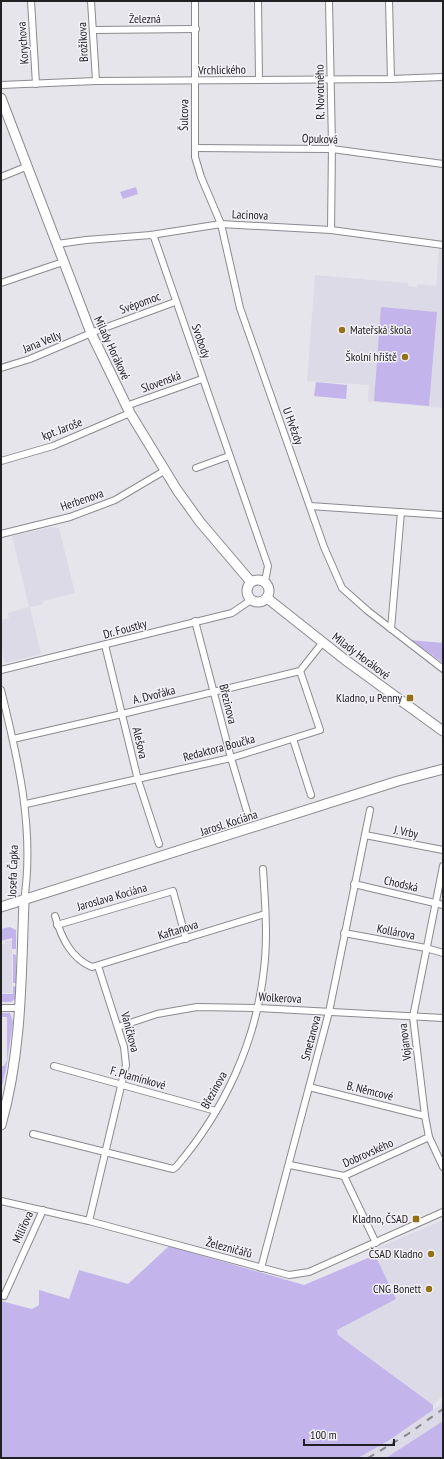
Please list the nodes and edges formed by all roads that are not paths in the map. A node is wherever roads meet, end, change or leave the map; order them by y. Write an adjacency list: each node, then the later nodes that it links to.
1 (31, 1): 15 (street, Korychova)
2 (92, 1): 8 (street, Brožíkova)
3 (195, 1): 7 (street, Šulcova)
4 (258, 1): 12 (street)
5 (329, 1): 10 (street, R. Novotného)
6 (389, 1): 11 (street)
7 (196, 29): 8 (street, Železná); 14 (street, Šulcova)
8 (94, 30): 13 (street, Brožíkova)
9 (443, 77): 11 (street, Vrchlického)
10 (331, 79): 11 (street, Vrchlického); 12 (street, Vrchlického); 19 (street, R. Novotného)
11 (391, 79)
12 (259, 80): 14 (street, Vrchlického)
13 (96, 81): 14 (street, Vrchlického); 15 (street, Vrchlického)
14 (196, 81): 18 (street, Šulcova)
15 (36, 84): 16 (street, Vrchlického)
16 (1, 85)
17 (1, 98): 21 (main road, Milady Horákové)
18 (195, 148): 19 (street, Opuková); 23 (street, Šulcova)
19 (332, 149): 20 (street, Opuková); 24 (street, R. Novotného)
20 (443, 164)
21 (28, 166): 22 (street); 26 (main road, Milady Horákové)
22 (1, 177)
23 (221, 224): 24 (street, Lacinova); 25 (street, Lacinova); 39 (street, U Hvězdy)
24 (332, 230): 27 (street, Lacinova)
25 (151, 235): 26 (street, Lacinova); 30 (street, Svobody)
26 (57, 244): 28 (main road, Milady Horákové)
27 (443, 246)
28 (63, 262): 29 (street); 31 (main road, Milady Horákové)
29 (1, 283)
30 (175, 302): 31 (street, Svépomoc); 33 (street, Svobody)
31 (90, 333): 32 (street, Jana Velly); 34 (main road, Milady Horákové)
32 (1, 368)
33 (202, 379): 34 (street, Slovenská); 35 (street, Svobody)
34 (128, 410): 36 (street, kpt. Jaroše); 38 (main road, Milady Horákové)
35 (229, 456): 37 (street); 43 (street, Svobody)
36 (1, 461)
37 (196, 468)
38 (164, 471): 42 (street, Herbenova); 44 (main road, Milady Horákové)
39 (310, 506): 40 (street); 48 (street, U Hvězdy)
40 (401, 512): 41 (street); 48 (street)
41 (443, 515)
42 (1, 534)
43 (264, 581): 44 (main road); 45 (main road)
44 (251, 582): 46 (main road)
45 (267, 598): 46 (main road); 49 (main road, Milady Horákové)
46 (251, 600): 47 (street, Dr. Foustky)
47 (195, 621): 50 (street, Dr. Foustky); 55 (street, Březinova)
48 (391, 629): 51 (street, U Hvězdy)
49 (323, 642): 53 (street); 57 (main road, Milady Horákové)
50 (105, 646): 52 (street, Dr. Foustky); 56 (street, Alešova)
51 (443, 669)
52 (1, 670)
53 (300, 671): 55 (street, A. Dvořáka); 59 (street, Redaktora Boučka)
54 (1, 690): 58 (street, Josefa Čapka)
55 (214, 692): 56 (street, A. Dvořáka); 60 (street, Březinova)
56 (122, 714): 58 (street, A. Dvořáka); 62 (street, Alešova)
57 (443, 731)
58 (13, 739): 64 (street, Josefa Čapka)
59 (293, 739): 60 (street, Redaktora Boučka); 63 (street)
60 (231, 758): 62 (street, Redaktora Boučka); 66 (street, Březinova)
61 (443, 769): 73 (main road, Jarosl. Kociána)
62 (138, 780): 64 (street, Redaktora Boučka); 68 (street, Alešova)
63 (311, 795)
64 (26, 804): 73 (street, Josefa Čapka)
65 (370, 810): 67 (street, Smetanova)
66 (248, 815)
67 (365, 835): 69 (street, J. Vrby); 72 (street, Smetanova)
68 (159, 844)
69 (443, 850)
70 (443, 866): 74 (street, Vojanova)
71 (263, 869): 77 (street, Březinova)
72 (354, 884): 74 (street, Chodská); 80 (street, Smetanova)
73 (24, 901): 76 (main road, Jarosl. Kociána); 86 (main road, Josefa Čapka)
74 (435, 903): 75 (street, Chodská); 82 (street, Vojanova)
75 (443, 905)
76 (1, 907)
77 (265, 914): 81 (street, Kaftanova); 87 (street, Březinova)
78 (55, 916): 79 (street)
79 (58, 925): 81 (street, Jaroslava Kociána); 84 (street)
80 (344, 933): 82 (street, Kollárova); 88 (street, Smetanova)
81 (186, 939): 84 (street, Kaftanova)
82 (426, 948): 83 (street, Kollárova); 89 (street, Vojanova)
83 (443, 953)
84 (98, 966): 91 (street, Vaníčkova)
85 (1, 1008): 86 (street)
86 (21, 1008): 95 (main road, Josefa Čapka)
87 (258, 1008): 88 (street, Wolkerova); 91 (street, Wolkerova); 96 (street, Březinova)
88 (329, 1012): 89 (street, Wolkerova); 94 (street, Smetanova)
89 (413, 1017): 90 (street, Wolkerova); 97 (street, Vojanova)
90 (443, 1018)
91 (118, 1028): 93 (street, Vaníčkova)
92 (54, 1066): 93 (street, F. Plamínkové)
93 (123, 1085): 96 (street, F. Plamínkové); 101 (street, Vaníčkova)
94 (309, 1087): 97 (street, B. Němcové); 102 (street, Smetanova)
95 (4, 1098): 98 (main road, Josefa Čapka)
96 (216, 1111): 101 (street, Březinova)
97 (425, 1116): 100 (street, Vojanova)
98 (1, 1125)
99 (33, 1134): 101 (street, Březinova)
100 (429, 1137): 103 (street, Vojanova); 104 (street, Dobrovského)
101 (106, 1152): 108 (street, Vaníčkova)
102 (290, 1165): 104 (street, Dobrovského); 110 (street, Smetanova)
103 (443, 1167)
104 (344, 1176): 109 (street)
105 (1, 1202): 106 (street, Železničářů)
106 (43, 1210): 108 (street, Železničářů); 111 (street, Milířova)
107 (443, 1212): 109 (street, Železničářů)
108 (89, 1221): 110 (street, Železničářů)
109 (376, 1243): 110 (street, Železničářů)
110 (261, 1268)
111 (4, 1296)

